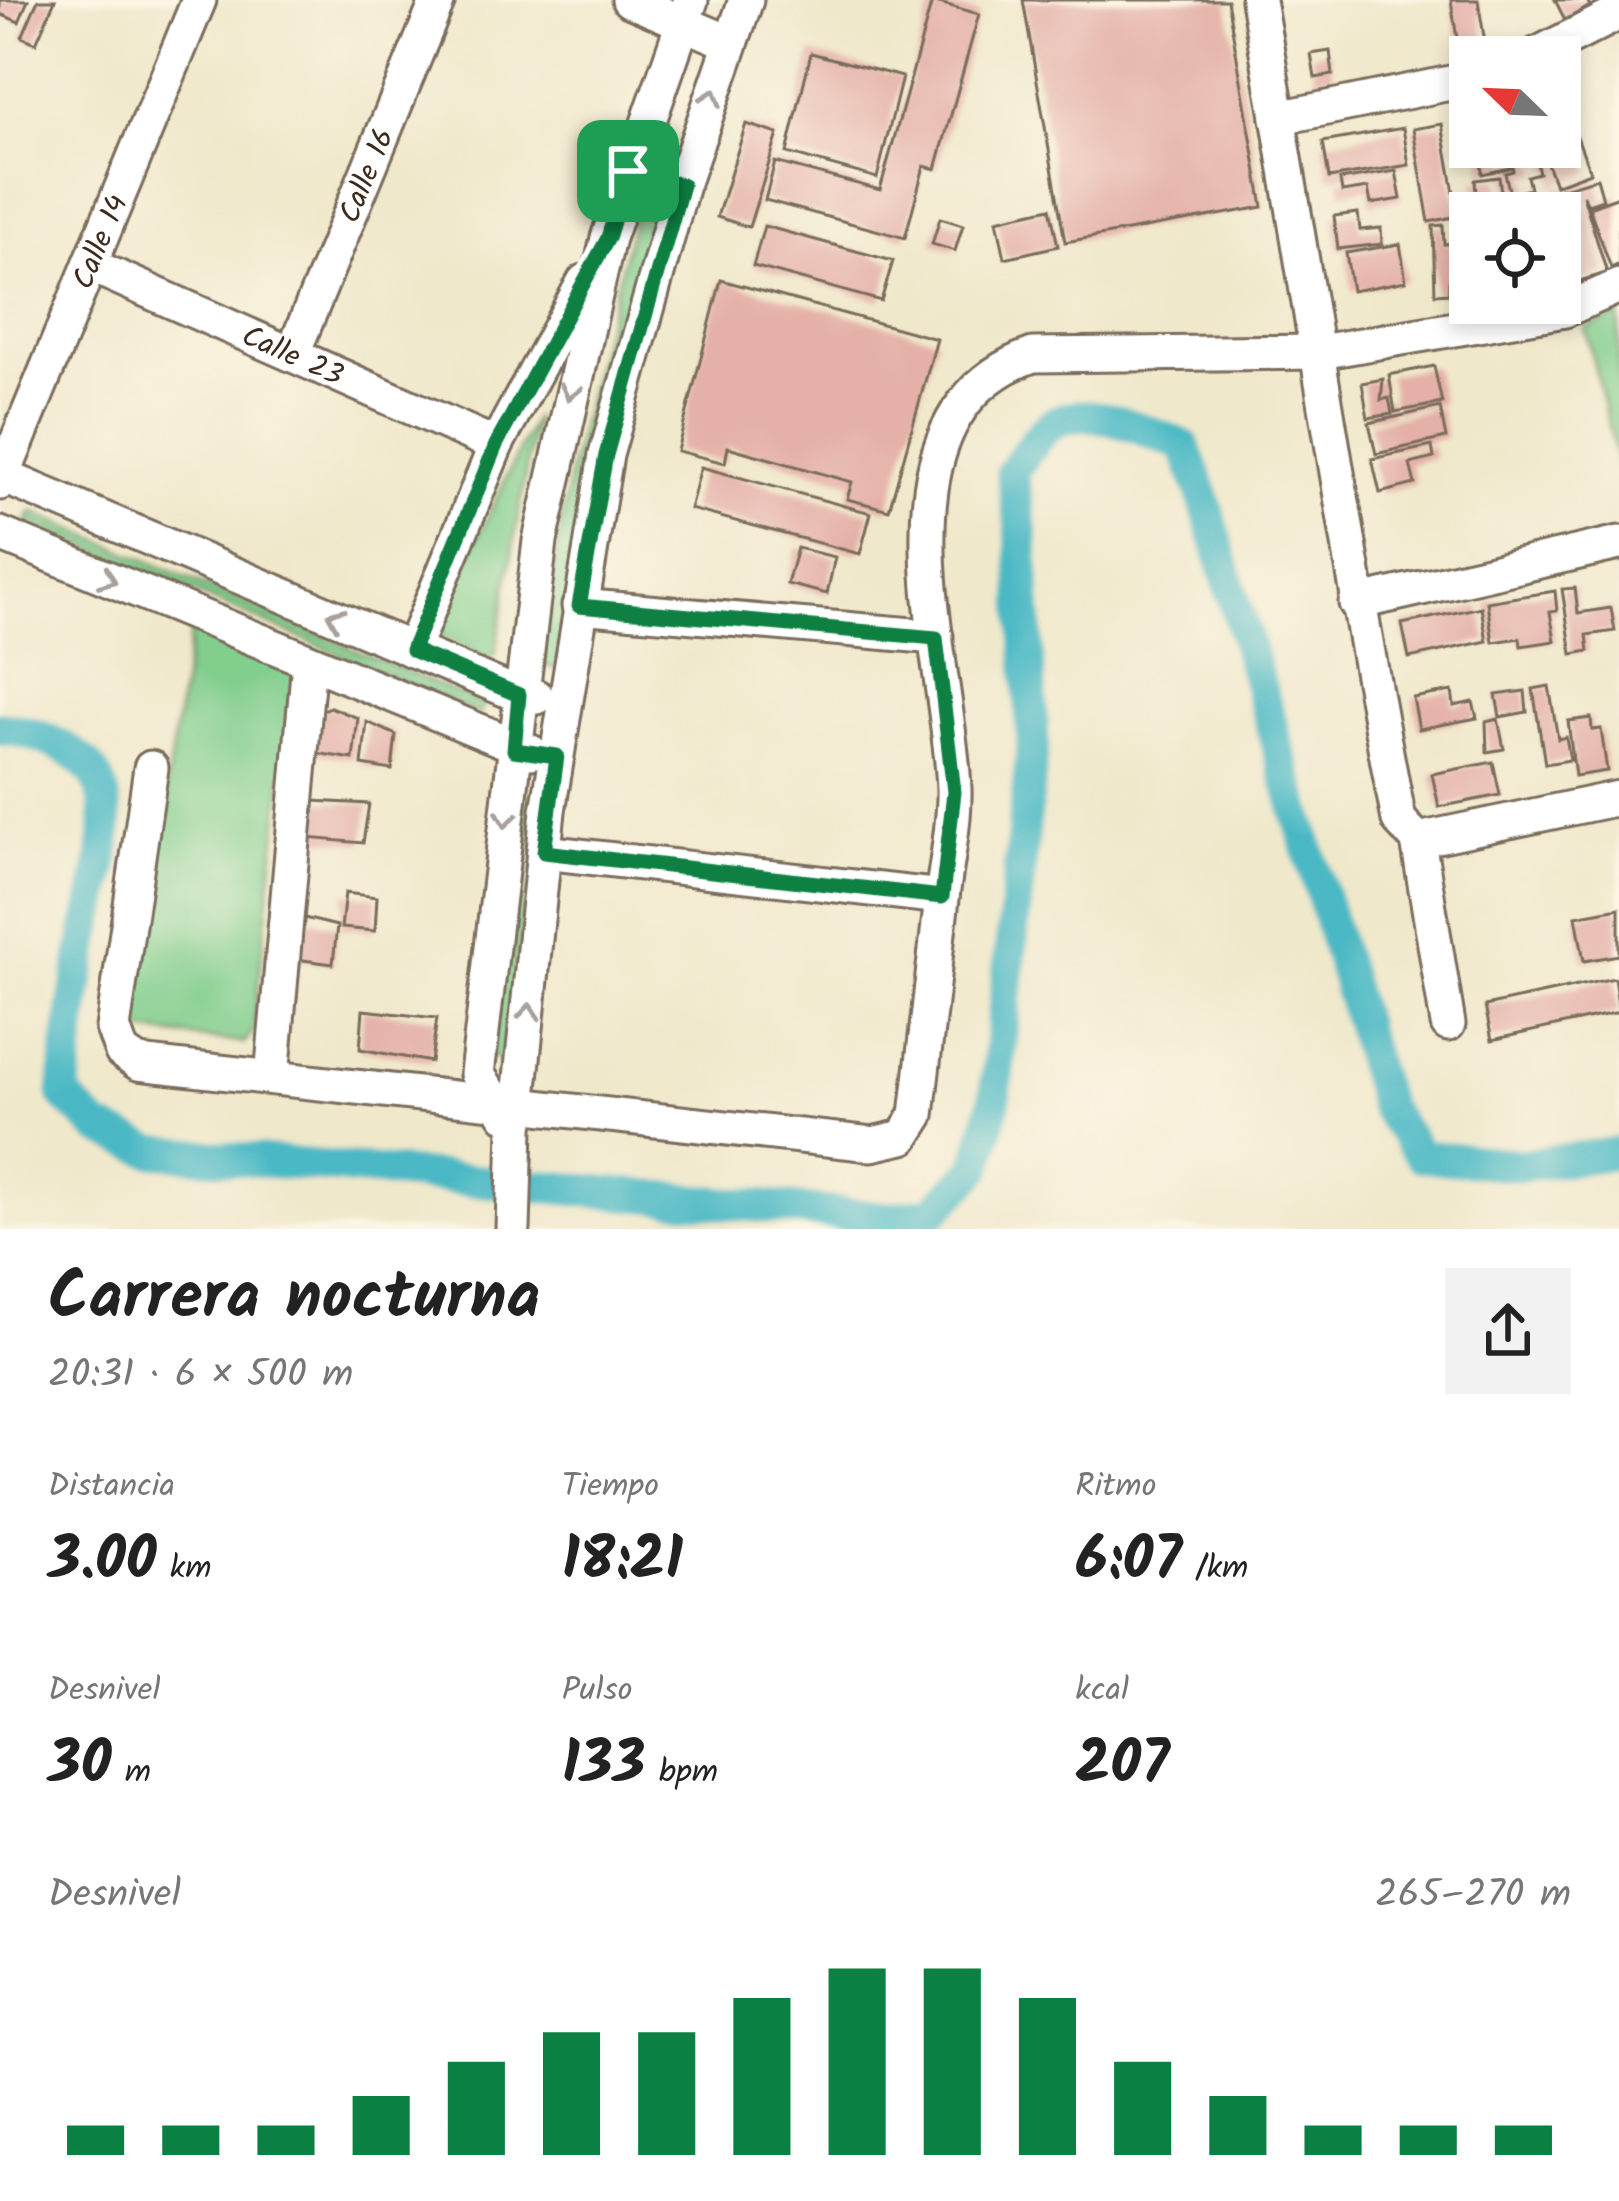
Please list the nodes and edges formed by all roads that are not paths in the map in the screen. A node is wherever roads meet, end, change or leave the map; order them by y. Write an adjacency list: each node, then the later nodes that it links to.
1 (438, 0): 18 (street, Calle 16)
2 (629, 0): 6 (street)
3 (746, 0): 9 (street)
4 (1258, 0): 11 (street)
5 (185, 4): 15 (street, Calle 14)
6 (686, 11): 9 (street); 12 (street)
7 (1619, 13): 8 (street)
8 (1574, 36)
9 (730, 43): 13 (street, one-way to 9)
10 (1449, 83): 11 (street)
11 (1278, 118): 17 (street)
12 (628, 171): 13 (street); 14 (street)
13 (682, 185): 24 (street)
14 (608, 238): 19 (street); 28 (street, one-way to 28)
15 (90, 265): 18 (street, Calle 23); 20 (street, Calle 14)
16 (1619, 286): 17 (street)
17 (1320, 352): 23 (street); 25 (street)
18 (293, 353): 19 (street, Calle 23)
19 (496, 445): 26 (street)
20 (1, 478): 26 (street, one-way to 20)
21 (0, 534): 27 (street, one-way to 27)
22 (1619, 544): 23 (street)
23 (1357, 603): 34 (street)
24 (579, 606): 25 (street); 29 (street)
25 (936, 638): 36 (street)
26 (412, 650): 28 (street)
27 (309, 661): 30 (street); 38 (street)
28 (519, 695): 29 (street); 30 (street)
29 (562, 700): 31 (street)
30 (514, 750): 31 (street); 39 (street, one-way to 39)
31 (557, 756): 35 (street)
32 (151, 768): 38 (street)
33 (1619, 798): 34 (street)
34 (1418, 840): 37 (street)
35 (544, 852): 36 (street); 39 (street, one-way to 35)
36 (942, 897): 39 (street)
37 (1448, 1024)
38 (272, 1077): 39 (street)
39 (512, 1125): 40 (street)
40 (512, 1218)

